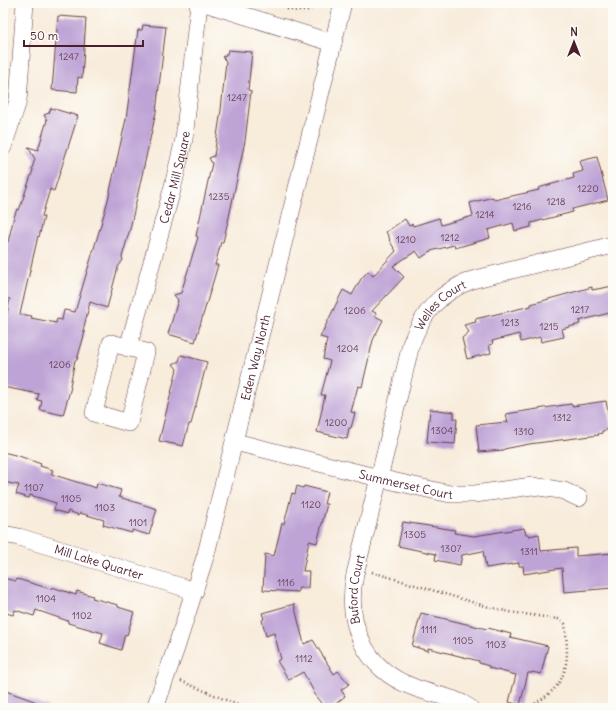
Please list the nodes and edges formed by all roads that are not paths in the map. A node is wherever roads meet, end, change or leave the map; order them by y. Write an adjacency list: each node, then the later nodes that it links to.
1 (25, 3): 6 (street)
2 (199, 3): 8 (street, Cedar Mill Square)
3 (204, 3): 5 (street)
4 (343, 3): 5 (street, Eden Way North)
5 (333, 44): 9 (street, Eden Way North)
6 (3, 147)
7 (613, 245): 10 (street, Welles Court)
8 (128, 348): 8 (street)
9 (235, 442): 10 (street, Summerset Court); 13 (street, Eden Way North)
10 (379, 478): 11 (street, Summerset Court); 15 (street, Buford Court)
11 (579, 498)
12 (3, 534): 13 (street, Mill Lake Quarter)
13 (195, 591): 14 (street, Eden Way North)
14 (155, 708)
15 (470, 708)

